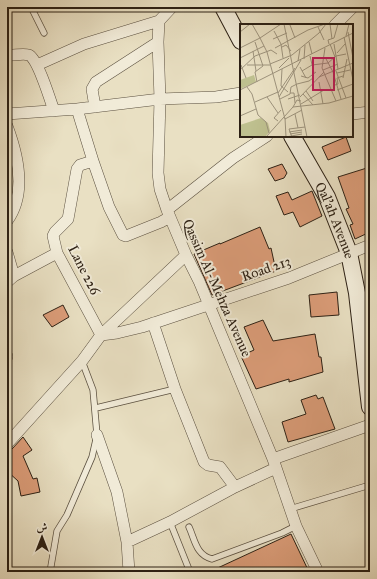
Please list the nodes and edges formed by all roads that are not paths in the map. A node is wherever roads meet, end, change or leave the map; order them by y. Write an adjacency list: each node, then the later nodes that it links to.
1 (31, 7): 7 (lane)
2 (172, 7): 5 (street)
3 (223, 7): 8 (street)
4 (353, 7): 6 (street)
5 (159, 21): 9 (street, Qassim Al-Mehza Avenue); 11 (street)
6 (336, 24)
7 (44, 32)
8 (240, 39)
9 (158, 42): 13 (street, Qassim Al-Mehza Avenue); 14 (street)
10 (7, 55): 11 (street)
11 (37, 65): 16 (street)
12 (240, 93): 13 (street)
13 (160, 99): 14 (street); 24 (street, Qassim Al-Mehza Avenue)
14 (95, 107): 15 (street)
15 (77, 109): 16 (street); 23 (street)
16 (54, 111): 18 (street)
17 (370, 112): 19 (street)
18 (7, 114)
19 (353, 114)
20 (7, 126): 25 (street)
21 (265, 137): 24 (street)
22 (293, 137): 29 (street, Qal'ah Avenue)
23 (93, 161): 24 (street); 28 (street, Lane 226)
24 (168, 214): 30 (street, Qassim Al-Mehza Avenue)
25 (7, 221)
26 (370, 244): 29 (street, Road 213)
27 (7, 252): 31 (street)
28 (57, 253): 31 (street); 34 (street, Lane 226)
29 (349, 253): 32 (street, Road 213); 37 (street, Qal'ah Avenue)
30 (186, 255): 32 (street, Qassim Al-Mehza Avenue); 34 (street)
31 (11, 279)
32 (209, 304): 33 (street, Road 213); 42 (street, Qassim Al-Mehza Avenue)
33 (153, 323): 34 (street, Road 213); 36 (street)
34 (101, 335): 35 (street)
35 (82, 361): 38 (lane); 41 (street)
36 (175, 389): 38 (lane); 44 (street)
37 (370, 407)
38 (96, 408): 40 (lane)
39 (370, 425): 42 (street)
40 (98, 435): 49 (street); 50 (lane)
41 (7, 444)
42 (274, 463): 44 (street); 45 (street, Qassim Al-Mehza Avenue)
43 (370, 485): 45 (lane)
44 (235, 487): 46 (street)
45 (290, 509): 47 (street, Qassim Al-Mehza Avenue)
46 (170, 522): 49 (street); 52 (lane)
47 (296, 526): 48 (lane); 53 (street, Qassim Al-Mehza Avenue)
48 (189, 527)
49 (127, 542): 51 (street)
50 (50, 572)
51 (128, 572)
52 (190, 572)
53 (318, 572)

